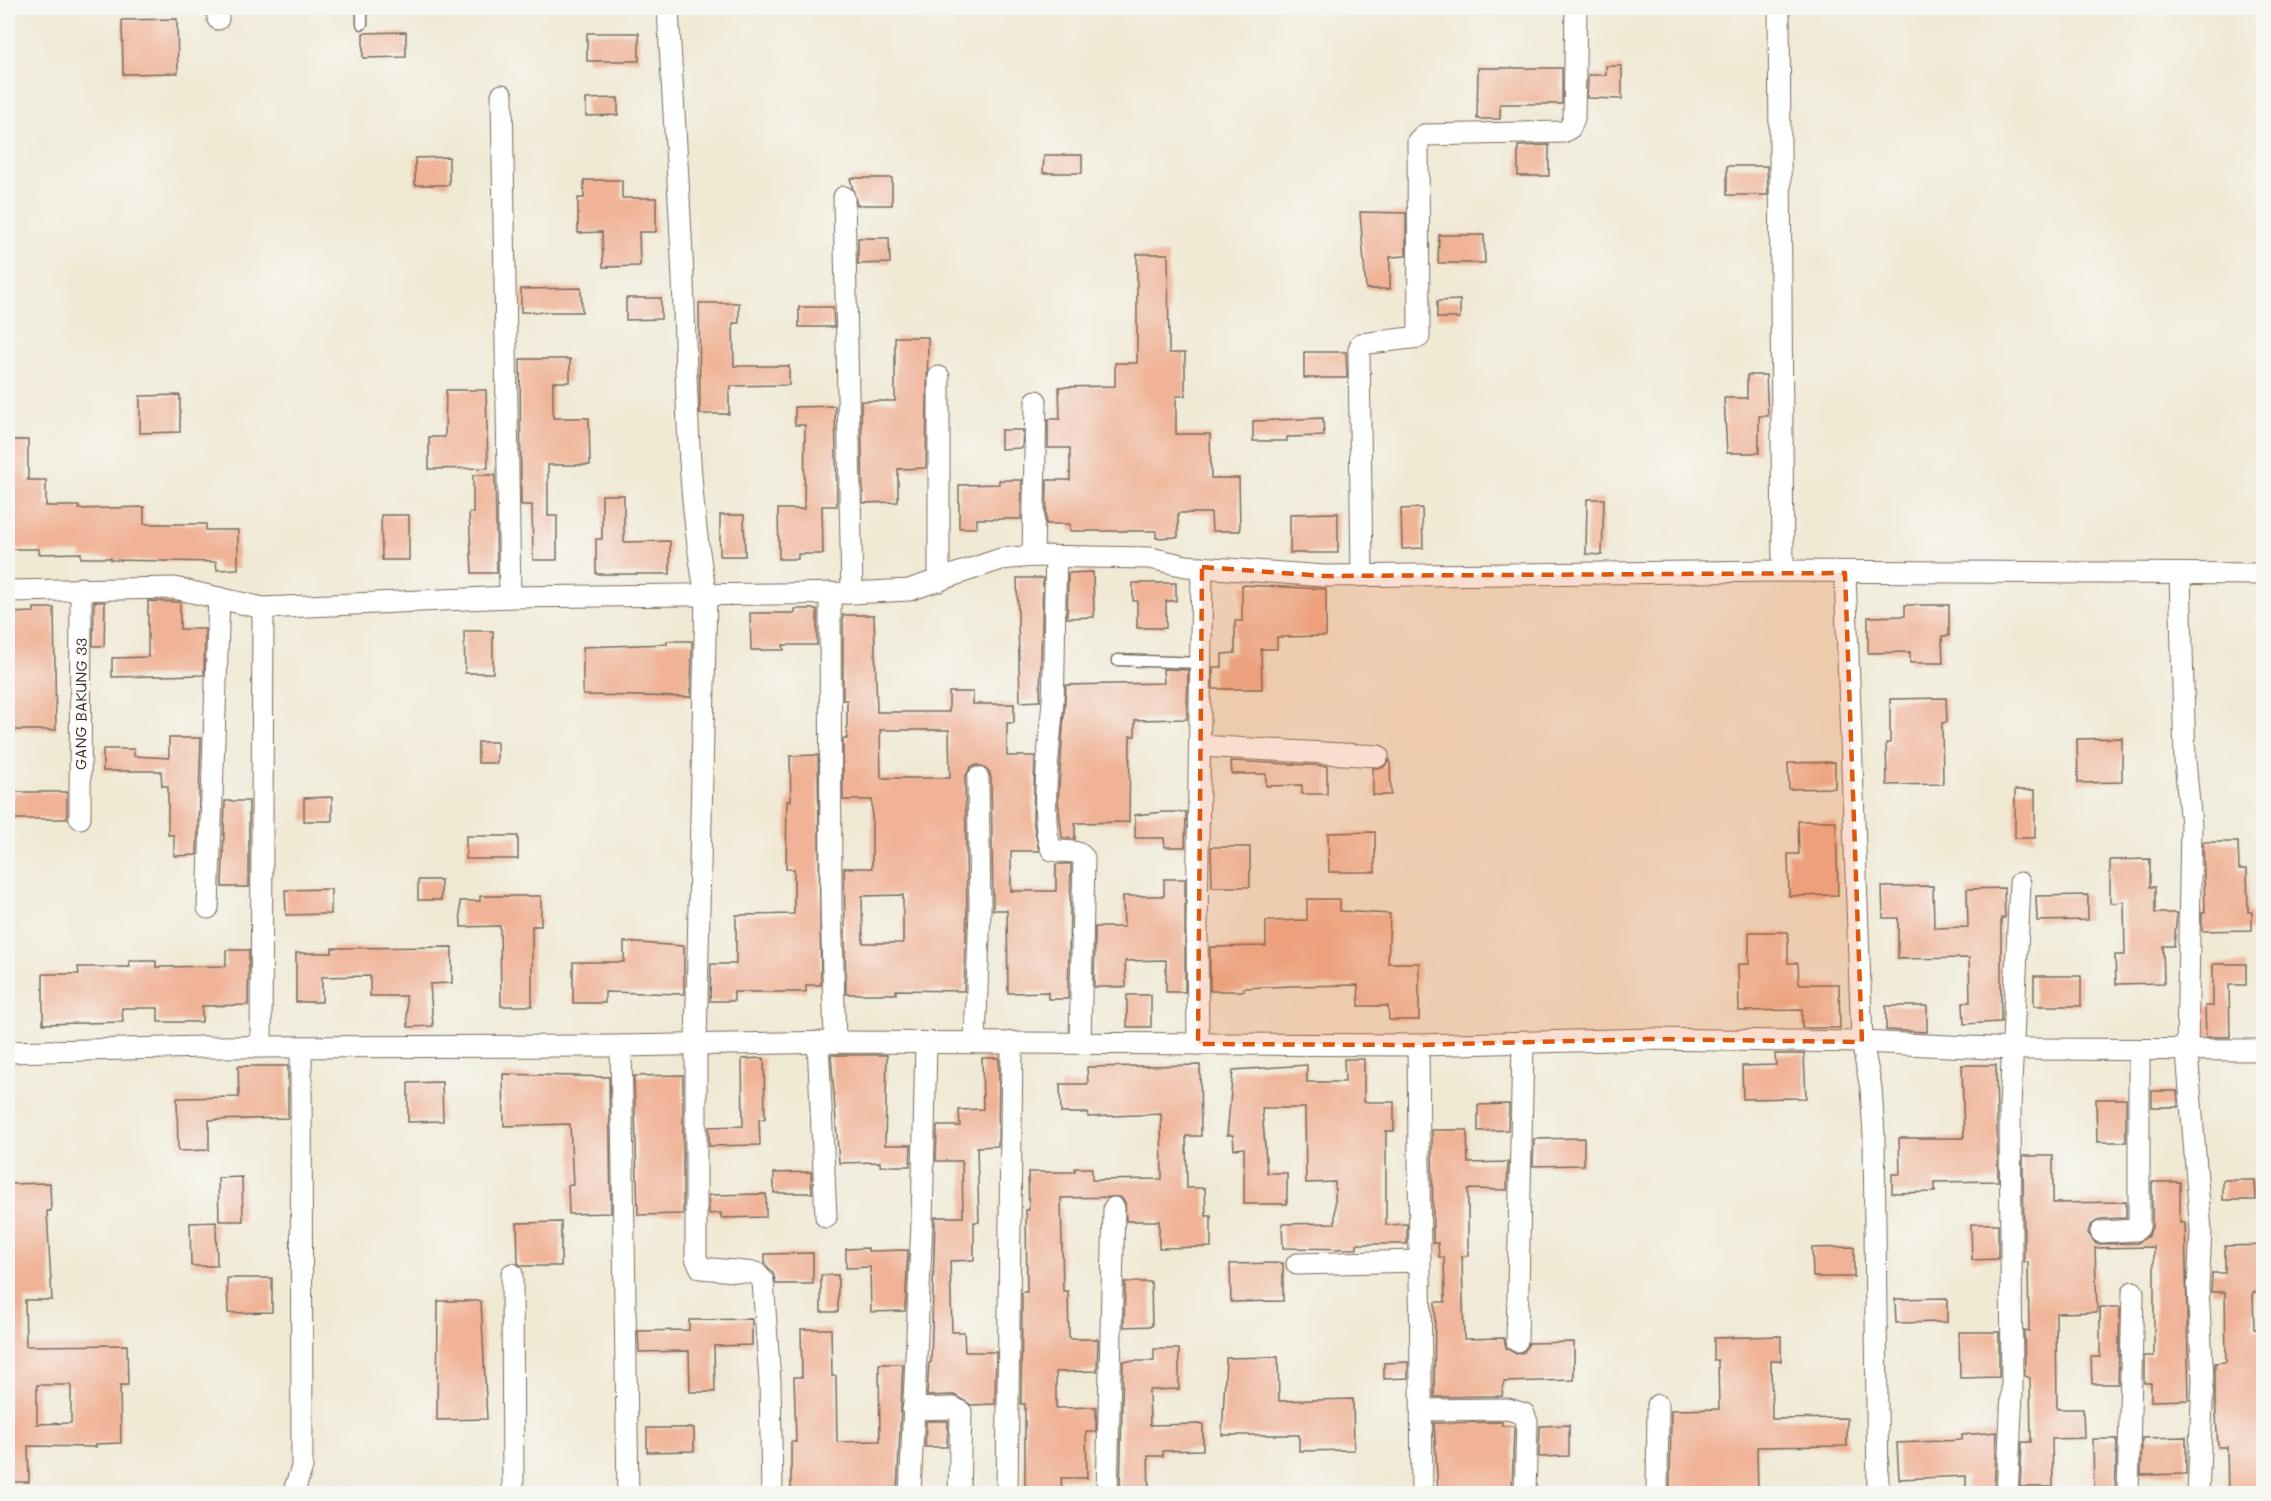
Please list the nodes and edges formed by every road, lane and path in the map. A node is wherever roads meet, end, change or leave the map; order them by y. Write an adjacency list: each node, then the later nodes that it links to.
1 (362, 8): 5 (lane)
2 (668, 8): 23 (street)
3 (1576, 8): 15 (street)
4 (1779, 8): 13 (street)
5 (362, 24)
6 (502, 95): 24 (street)
7 (844, 196): 22 (street)
8 (939, 376): 18 (street)
9 (1036, 401): 10 (street)
10 (1033, 556): 11 (street); 18 (street)
11 (1056, 558): 12 (street); 39 (street)
12 (1202, 567): 15 (street); 28 (street)
13 (1783, 571): 14 (street); 15 (street)
14 (1845, 573): 16 (street); 40 (street)
15 (1362, 574)
16 (2180, 574): 17 (street); 51 (street)
17 (2264, 574)
18 (939, 581): 22 (street)
19 (81, 588): 20 (street); 25 (street); 32 (street, GANG BAKUNG 33)
20 (8, 591)
21 (830, 593): 22 (street); 23 (street); 36 (street)
22 (852, 593)
23 (705, 595): 24 (street); 42 (street)
24 (510, 597): 26 (street)
25 (219, 598): 26 (street); 34 (street)
26 (263, 608): 46 (street)
27 (1117, 660): 28 (lane)
28 (1201, 663): 29 (street)
29 (1200, 746): 30 (street); 43 (street)
30 (1378, 756)
31 (978, 778): 37 (street)
32 (80, 818)
33 (2020, 883): 48 (street)
34 (208, 908)
35 (1523, 1041): 40 (street); 44 (street); 60 (street)
36 (826, 1042): 41 (street); 42 (street); 54 (street)
37 (975, 1042): 38 (street); 41 (street)
38 (1012, 1042): 39 (street); 70 (street)
39 (1080, 1042): 43 (street)
40 (1862, 1042): 48 (street); 75 (street)
41 (926, 1043): 62 (street)
42 (696, 1044): 45 (street); 67 (street)
43 (1198, 1044): 44 (street)
44 (1418, 1045): 56 (street)
45 (621, 1046): 47 (street); 66 (street)
46 (261, 1047): 47 (street); 52 (street)
47 (301, 1047): 64 (street)
48 (2013, 1049): 49 (street); 76 (street)
49 (2139, 1050): 51 (street); 55 (street)
50 (2264, 1050): 51 (street)
51 (2187, 1052): 78 (street)
52 (8, 1053)
53 (1114, 1208): 71 (street)
54 (826, 1217)
55 (2101, 1232)
56 (1419, 1261): 57 (street); 63 (street)
57 (1297, 1264)
58 (512, 1274): 65 (street)
59 (2133, 1292): 77 (street)
60 (1517, 1341)
61 (1658, 1405): 74 (street)
62 (913, 1409): 68 (street); 69 (street)
63 (1421, 1410): 72 (street); 73 (street)
64 (293, 1494)
65 (513, 1494)
66 (628, 1494)
67 (772, 1494)
68 (910, 1494)
69 (959, 1494)
70 (1007, 1494)
71 (1107, 1494)
72 (1422, 1494)
73 (1525, 1494)
74 (1657, 1494)
75 (1878, 1494)
76 (2007, 1494)
77 (2128, 1494)
78 (2198, 1494)

